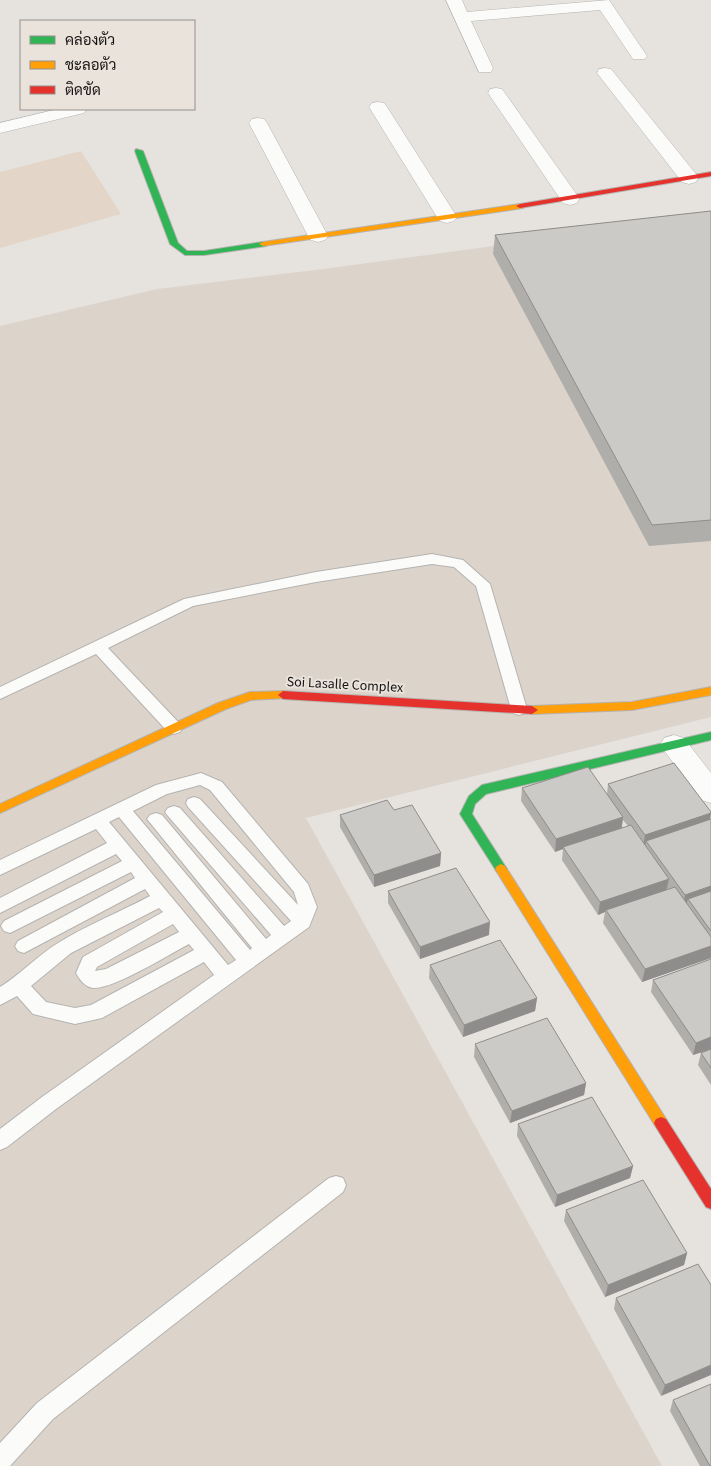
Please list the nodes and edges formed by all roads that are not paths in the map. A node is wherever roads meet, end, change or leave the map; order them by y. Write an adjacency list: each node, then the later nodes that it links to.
1 (454, 0): 3 (street)
2 (602, 3): 3 (street); 4 (street)
3 (462, 18): 5 (street)
4 (639, 56)
5 (485, 68)
6 (605, 73): 14 (street)
7 (496, 93): 15 (street)
8 (378, 108): 16 (street)
9 (57, 111): 11 (street)
10 (258, 123): 17 (street)
11 (0, 128)
12 (139, 151): 17 (street)
13 (711, 174): 14 (street)
14 (689, 178): 15 (street)
15 (570, 199): 16 (street)
16 (447, 217): 17 (street)
17 (318, 236)
18 (98, 646): 20 (lane); 21 (lane); 22 (lane)
19 (711, 691): 21 (street, Soi Lasalle Complex)
20 (0, 694)
21 (519, 709): 22 (street, Soi Lasalle Complex)
22 (174, 728): 28 (street, Soi Lasalle Complex)
23 (711, 736): 24 (street)
24 (674, 745): 25 (street); 54 (street)
25 (711, 794)
26 (194, 803): 40 (lane)
27 (122, 808): 31 (lane); 40 (lane); 46 (lane)
28 (0, 809)
29 (174, 812): 42 (lane)
30 (156, 819): 44 (lane)
31 (98, 820): 32 (lane); 34 (lane)
32 (119, 846): 33 (lane); 37 (lane)
33 (134, 863): 35 (lane); 39 (lane)
34 (0, 868)
35 (147, 880): 36 (lane); 43 (lane)
36 (162, 898): 38 (lane); 48 (lane)
37 (0, 906)
38 (176, 914): 41 (lane); 41 (lane)
39 (5, 919): 43 (lane)
40 (303, 922): 42 (lane)
41 (192, 934): 45 (lane)
42 (282, 936): 44 (lane)
43 (24, 946): 48 (lane)
44 (264, 950): 46 (lane)
45 (206, 952): 47 (lane); 48 (lane)
46 (248, 960): 47 (lane)
47 (226, 976): 50 (lane)
48 (24, 981): 49 (lane)
49 (0, 997)
50 (49, 1103): 51 (lane); 52 (lane)
51 (0, 1130)
52 (0, 1141)
53 (336, 1185): 55 (lane)
54 (711, 1202)
55 (0, 1460)

